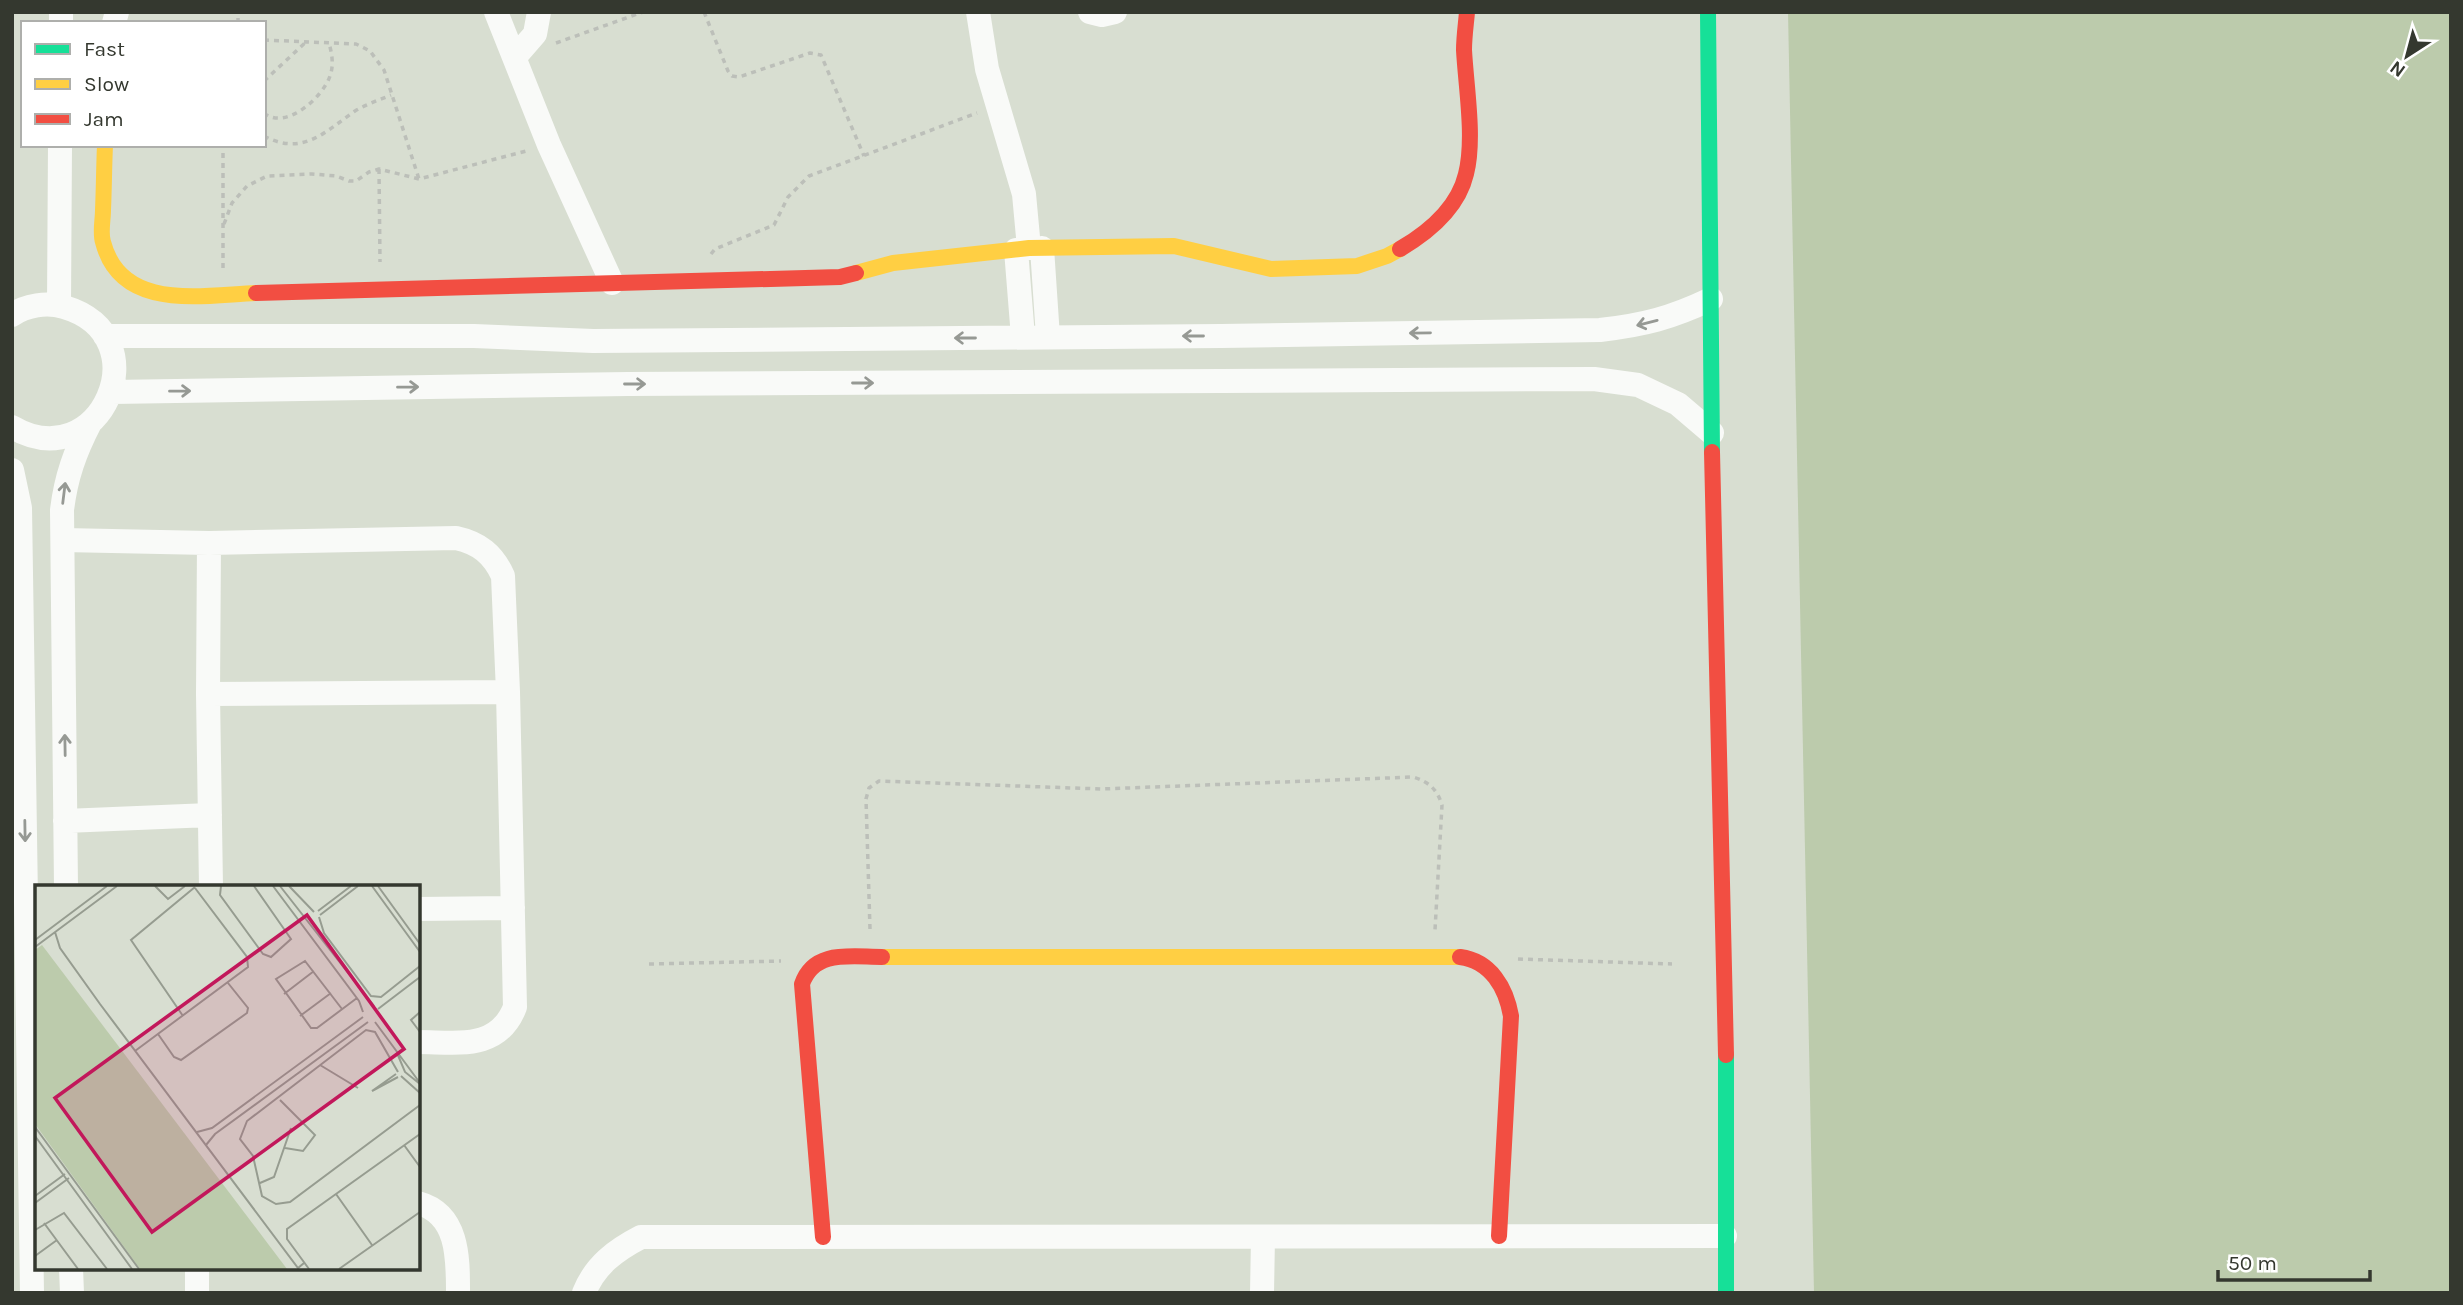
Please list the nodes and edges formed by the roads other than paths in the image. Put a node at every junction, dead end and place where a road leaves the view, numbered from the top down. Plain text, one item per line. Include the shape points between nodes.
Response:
1 (496, 12) edge
2 (538, 12) edge
3 (978, 12) edge
4 (1090, 12) edge
5 (1115, 12) edge
6 (1467, 12) edge
7 (1708, 12) edge
8 (515, 57) junction
9 (60, 147) edge
10 (105, 147) edge
11 (1029, 249) junction
12 (612, 283) junction
13 (1711, 299) junction
14 (59, 305) junction
15 (12, 315) edge
16 (105, 336) junction
17 (1023, 337) junction
18 (1048, 337) junction
19 (112, 392) junction
20 (90, 423) junction
21 (12, 427) edge
22 (1712, 433) junction
23 (12, 470) edge
24 (63, 540) junction
25 (209, 543) junction
26 (508, 692) junction
27 (208, 694) junction
28 (210, 816) junction
29 (65, 821) junction
30 (66, 885) edge
31 (211, 885) edge
32 (513, 908) junction
33 (420, 909) edge
34 (420, 1042) edge
35 (29, 1116) junction
36 (12, 1142) edge
37 (420, 1204) edge
38 (1499, 1236) junction
39 (1725, 1236) junction
40 (823, 1237) junction
41 (1263, 1237) junction
42 (71, 1270) edge
43 (197, 1270) edge
44 (32, 1293) edge
45 (72, 1293) edge
46 (197, 1293) edge
47 (458, 1293) edge
48 (584, 1293) edge
49 (1262, 1293) edge
50 (1726, 1293) edge

1 - 8 street
2 - 8 street via 535,34
3 - 11 street via 997,106 1024,194
4 - 5 street
6 - 11 street via 1467,172 1441,218 1401,249 1357,266 1271,269 1174,246
7 - 13 street
8 - 12 street
9 - 14 street
10 - 12 street via 102,240 119,274 150,294
11 - 12 street via 894,263 840,277
11 - 17 street
11 - 18 street
13 -> 18 street via 1639,326 1600,330
13 - 22 street
14 - 15 street via 31,306
14 - 16 street via 93,321
17 -> 16 street via 593,341
16 - 19 street via 114,363
17 - 18 street
19 - 20 street
19 -> 22 street via 1594,379 1638,385 1678,404
20 - 21 street via 75,432 40,438
24 -> 20 street via 66,479
22 - 39 street via 1726,988
23 -> 35 street via 19,508
24 - 25 street
29 -> 24 street
25 - 26 street via 471,541 496,562 503,576
25 - 27 street
26 - 27 street
26 - 32 street
27 - 28 street
28 - 29 street
28 - 31 street
29 - 30 street
32 - 33 street
32 - 34 street via 515,1007 510,1019 491,1038
35 - 36 street
35 - 44 street
37 - 47 street via 444,1219 455,1239
38 - 39 street
38 - 40 street via 1511,1016 1501,984 1477,962 1433,957 827,957 810,967 802,984
38 - 41 street
39 - 50 street
40 - 41 street
40 - 48 street via 641,1237 618,1249 599,1267
41 - 49 street
42 - 45 street
43 - 46 street

